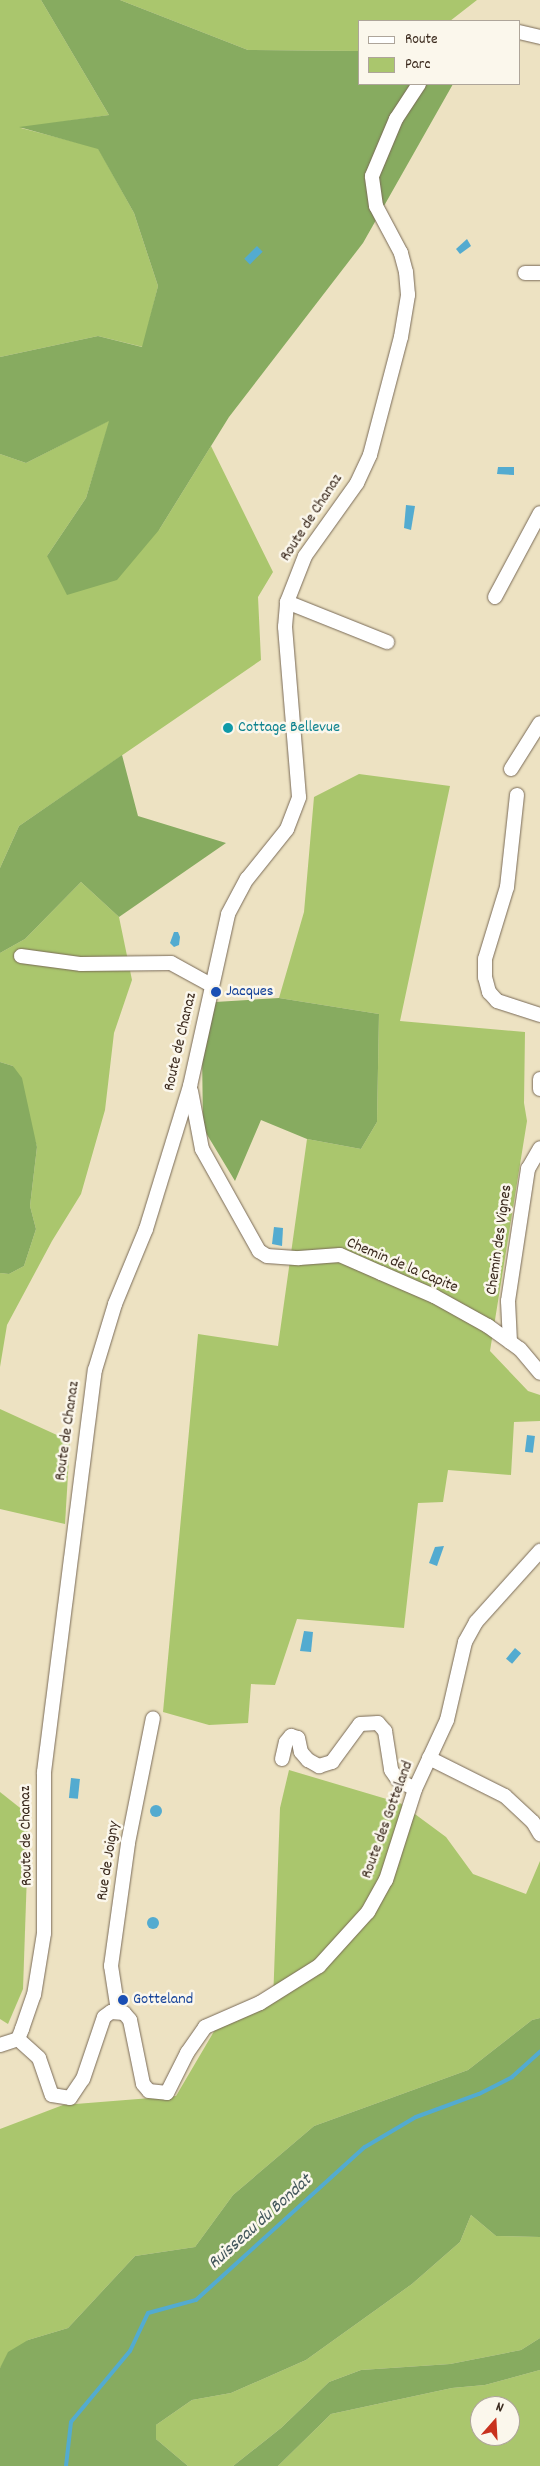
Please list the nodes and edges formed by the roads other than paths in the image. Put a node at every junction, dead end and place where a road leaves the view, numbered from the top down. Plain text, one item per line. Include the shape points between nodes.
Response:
1 (520, 32) edge
2 (540, 37) edge
3 (418, 85) edge
4 (525, 273) dead end
5 (540, 273) edge
6 (540, 513) edge
7 (495, 597) dead end
8 (287, 602) junction
9 (387, 642) dead end
10 (540, 723) edge
11 (511, 769) dead end
12 (517, 795) dead end
13 (21, 956) dead end
14 (211, 986) junction
15 (540, 1015) edge
16 (540, 1079) edge
17 (190, 1086) junction
18 (540, 1089) edge
19 (540, 1148) edge
20 (510, 1342) junction
21 (540, 1373) edge
22 (540, 1551) edge
23 (153, 1718) dead end
24 (429, 1758) junction
25 (282, 1759) dead end
26 (415, 1789) junction
27 (540, 1834) edge
28 (118, 2011) junction
29 (18, 2039) junction
30 (0, 2045) edge

1 - 2 street
3 - 8 street, Route de Chanaz via 396,119 372,176 376,206 401,253 406,272 408,295 401,337 370,455 357,482 305,556
4 - 5 street
6 - 7 street
8 - 9 street
8 - 14 street, Route de Chanaz via 284,627 299,797 287,829 235,898 221,938
10 - 11 street
12 - 15 street via 507,887 485,959 485,977 489,992 497,1001
13 - 14 street via 81,964 171,963
14 - 17 street, Route de Chanaz
16 - 18 street
17 - 20 street, Chemin de la Capite via 202,1150 259,1251 267,1256 285,1258 340,1255 434,1296
17 - 29 street, Route de Chanaz via 146,1229 115,1304 95,1370 44,1772 44,1933 34,1995
19 - 20 street, Chemin des Vignes via 528,1169 508,1301
20 - 21 street, Chemin de la Capite
22 - 24 street, Route des Gotteland via 481,1616 464,1642 447,1720
23 - 28 street, Rue de Joigny via 128,1843 111,1966
24 - 26 street, Route des Gotteland
24 - 27 street via 504,1796 533,1822
25 - 26 street via 291,1736 298,1738 301,1752 308,1760 319,1766 332,1762 360,1724 378,1722 385,1731 391,1770 398,1780
26 - 28 street, Route des Gotteland via 386,1880 368,1912 345,1940 305,1977 260,2003 205,2027 166,2092 149,2091 143,2084 130,2020
28 - 29 street via 104,2017 83,2079 70,2098 52,2095 39,2058
29 - 30 street

